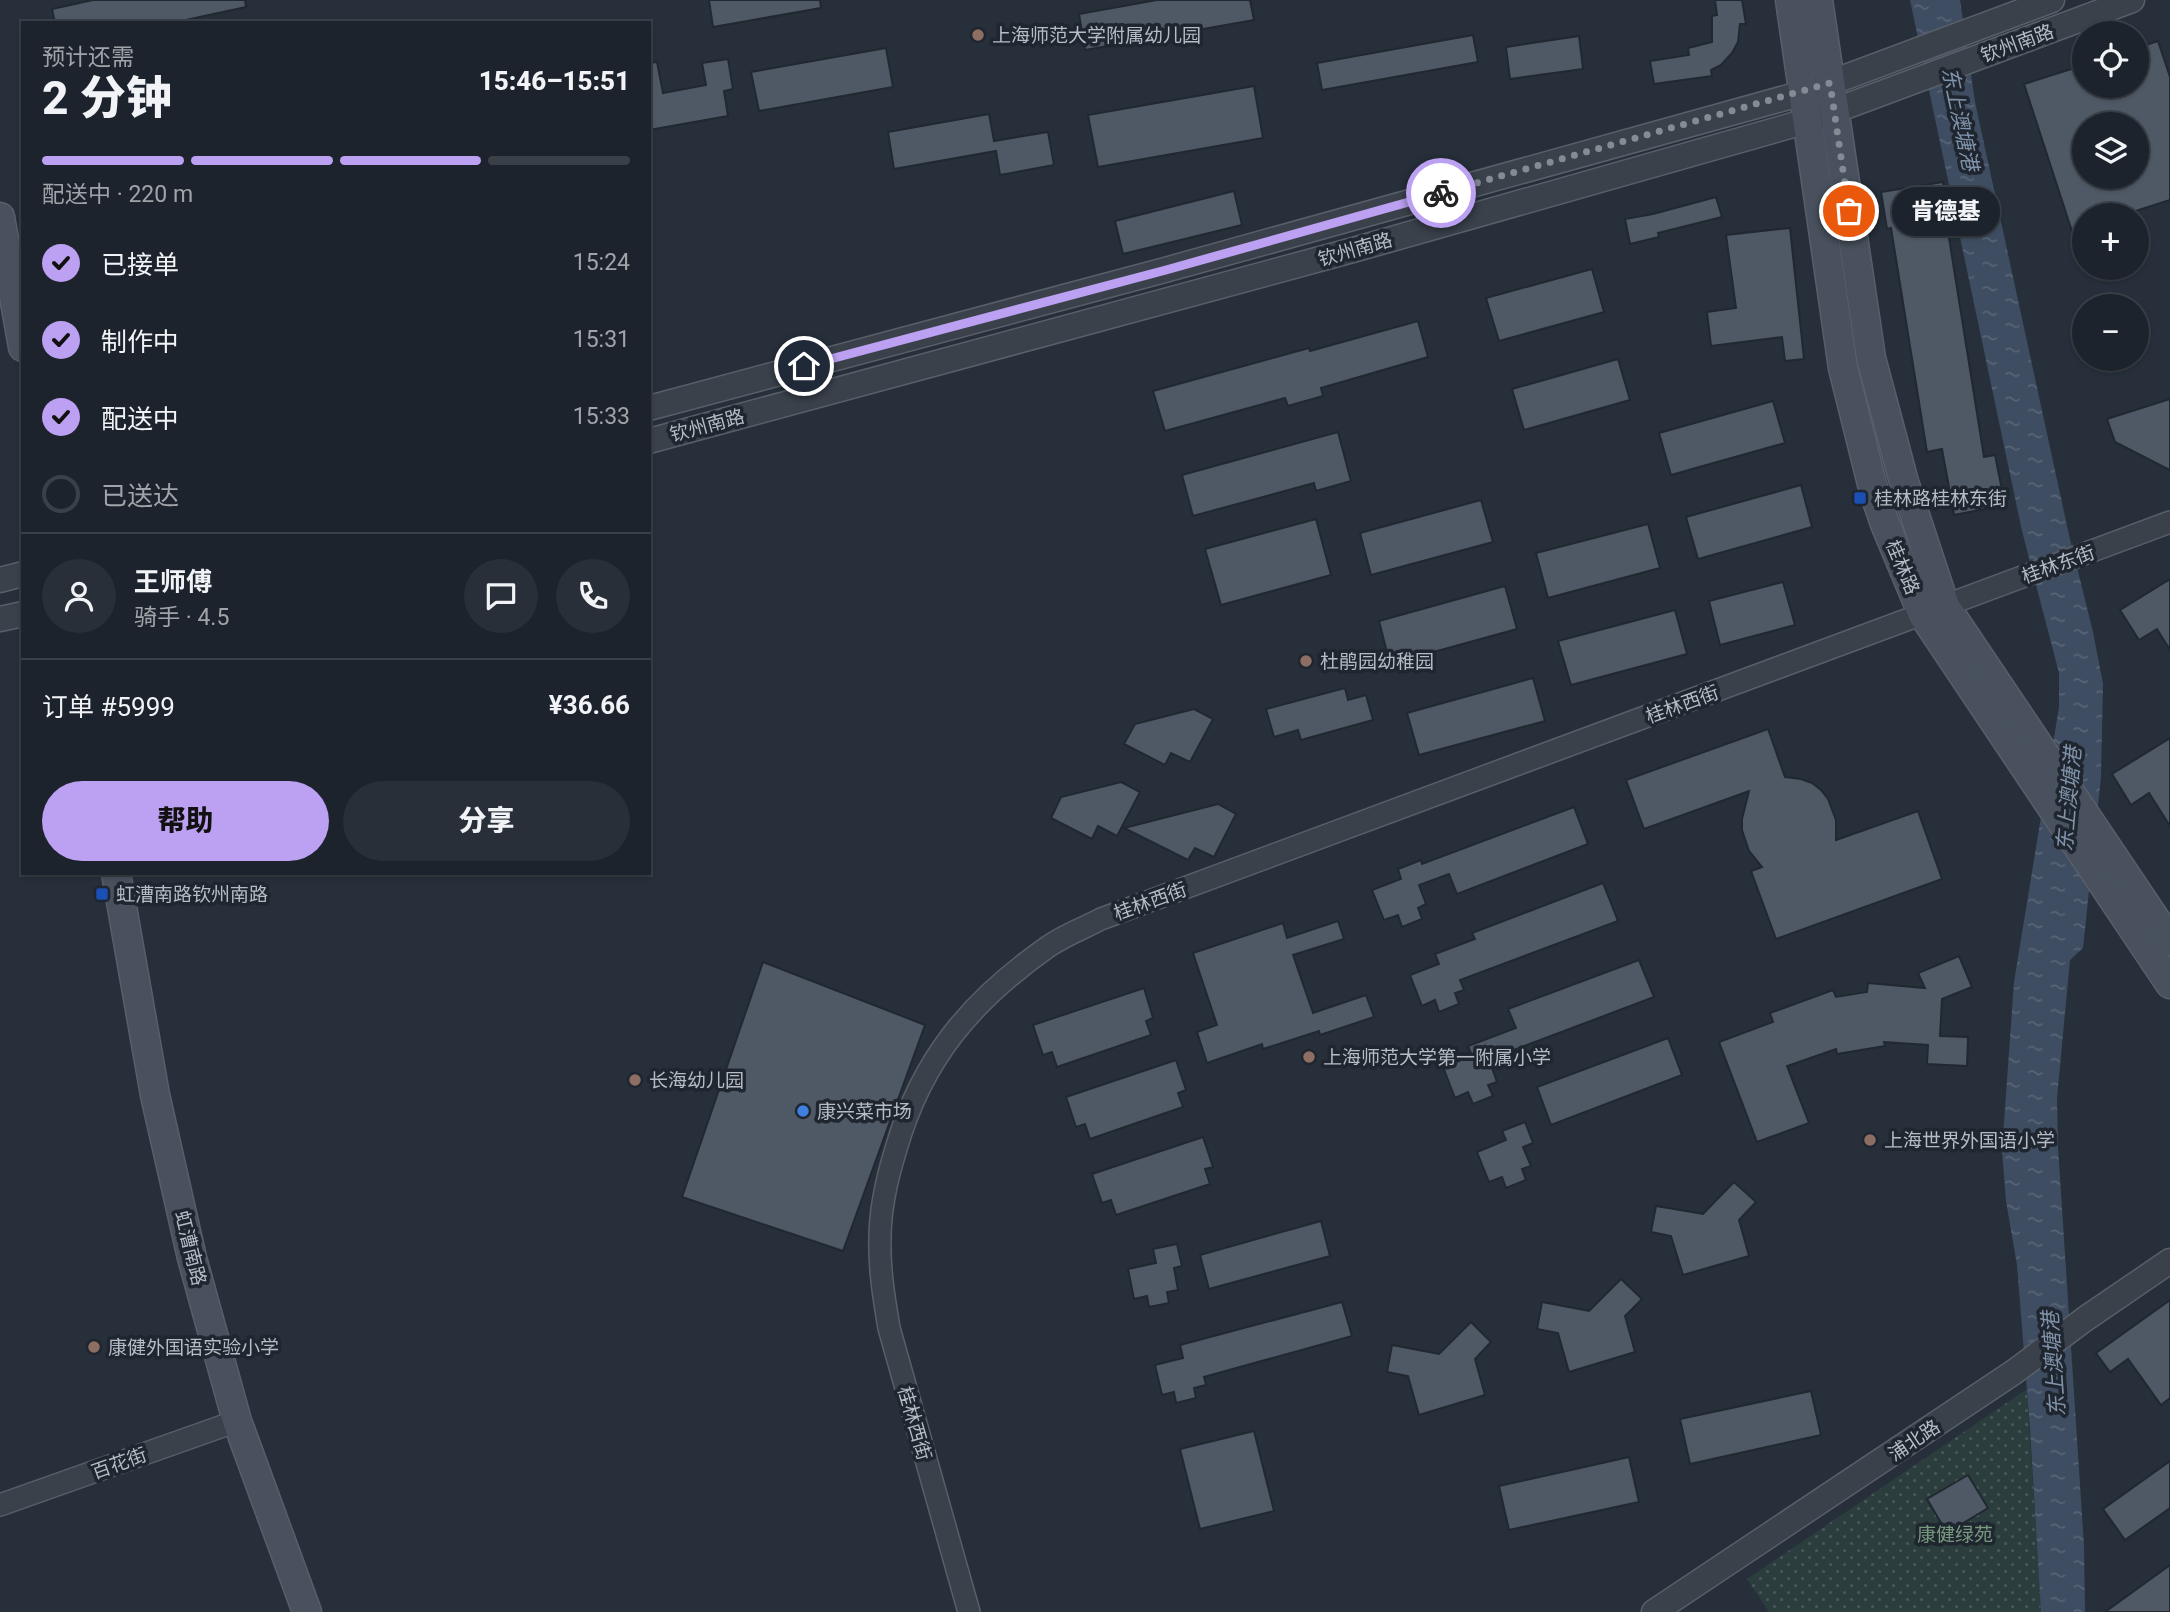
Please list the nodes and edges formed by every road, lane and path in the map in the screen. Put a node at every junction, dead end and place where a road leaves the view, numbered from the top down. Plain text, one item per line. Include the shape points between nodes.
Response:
1 (1790, 0) edge
2 (1818, 0) edge
3 (2052, 0) edge
4 (2132, 0) edge
5 (1803, 93) junction
6 (1832, 97) junction
7 (1807, 121) junction
8 (0, 217) edge
9 (21, 336) edge
10 (651, 407) edge
11 (651, 440) edge
12 (2170, 522) edge
13 (21, 575) edge
14 (0, 580) edge
15 (1934, 610) junction
16 (21, 615) edge
17 (0, 620) edge
18 (116, 875) edge
19 (2170, 942) edge
20 (2170, 984) edge
21 (2170, 1261) edge
22 (237, 1421) junction
23 (0, 1505) edge
24 (307, 1612) edge
25 (969, 1612) edge
26 (1654, 1612) edge

1 - 5 main road, 桂林路
2 - 6 main road, 桂林路
3 - 6 street, 钦州南路 via 1907,54
4 - 6 street, 钦州南路 via 1920,79
5 - 6 street, 钦州南路
5 - 7 main road, 桂林路
5 - 10 street, 钦州南路
6 - 7 street, 钦州南路
6 - 15 main road, 桂林路 via 1871,358
7 - 11 street, 钦州南路
7 - 15 main road, 桂林路 via 1843,368 1874,492 1885,524
8 - 9 main road
12 - 15 street, 桂林东街
13 - 14 street
15 - 19 main road, 桂林路 via 2038,744
15 - 20 main road, 桂林路 via 2032,777
15 - 25 street, 桂林西街 via 1101,919 1052,945 976,1007 920,1083 885,1184 880,1236 881,1284 889,1328
16 - 17 street
18 - 22 main road, 虹漕南路 via 173,1177
21 - 26 street, 浦北路 via 2014,1372
22 - 23 street, 百花街
22 - 24 main road, 虹漕南路

